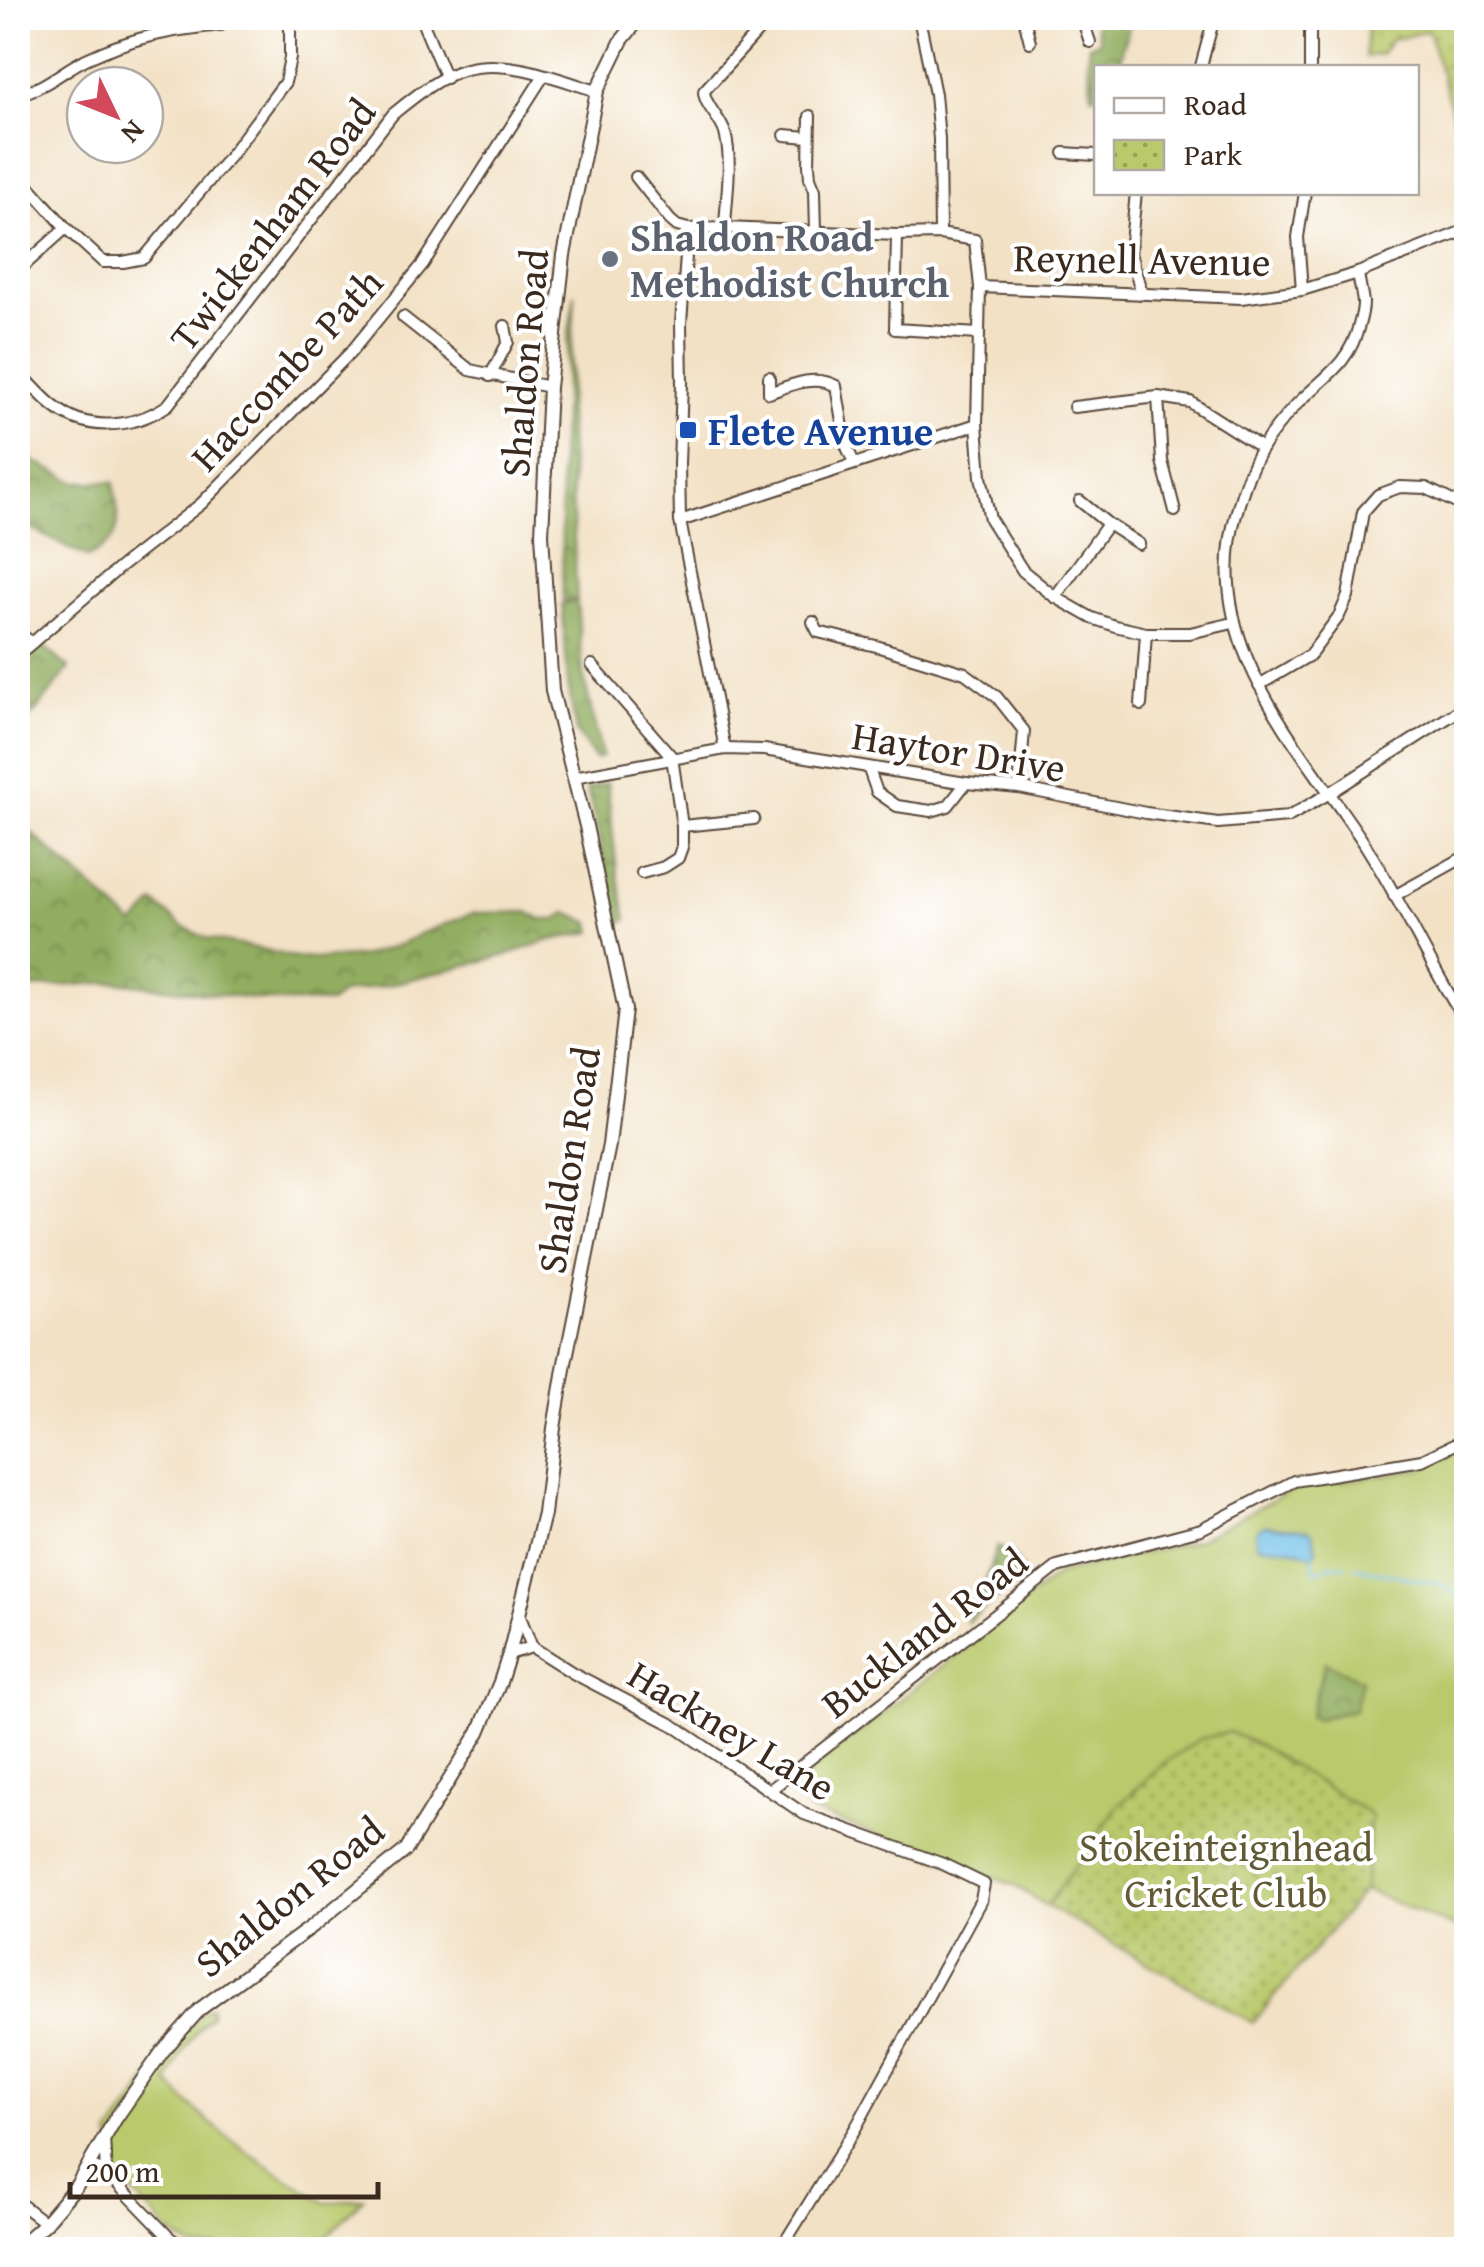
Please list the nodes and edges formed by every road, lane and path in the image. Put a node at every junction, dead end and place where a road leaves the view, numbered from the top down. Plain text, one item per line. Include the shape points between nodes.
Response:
1 (290, 18) edge
2 (425, 18) edge
3 (640, 18) edge
4 (770, 18) edge
5 (919, 18) edge
6 (1024, 18) edge
7 (1082, 18) edge
8 (1214, 18) edge
9 (1310, 18) edge
10 (221, 25) dead end
11 (1030, 42) dead end
12 (1090, 42) dead end
13 (1201, 65) edge
14 (1310, 65) edge
15 (544, 75) junction
16 (446, 78) junction
17 (597, 91) junction
18 (18, 94) edge
19 (810, 116) dead end
20 (784, 136) dead end
21 (808, 137) junction
22 (1064, 153) dead end
23 (1094, 155) edge
24 (18, 174) edge
25 (636, 177) dead end
26 (1136, 195) edge
27 (1305, 195) edge
28 (66, 228) junction
29 (725, 228) junction
30 (688, 229) junction
31 (1466, 230) edge
32 (816, 232) junction
33 (940, 234) junction
34 (897, 235) junction
35 (18, 271) edge
36 (1358, 273) junction
37 (980, 287) junction
38 (1302, 290) junction
39 (1142, 294) junction
40 (403, 317) dead end
41 (506, 326) dead end
42 (979, 334) junction
43 (18, 370) edge
44 (490, 376) junction
45 (769, 377) dead end
46 (549, 387) junction
47 (1158, 397) junction
48 (1074, 408) dead end
49 (977, 424) junction
50 (1262, 448) junction
51 (854, 464) junction
52 (1080, 501) dead end
53 (1466, 508) edge
54 (1175, 512) dead end
55 (680, 521) junction
56 (1108, 524) junction
57 (1139, 544) dead end
58 (1055, 597) junction
59 (814, 622) dead end
60 (1234, 623) junction
61 (18, 632) edge
62 (1146, 632) junction
63 (32, 644) junction
64 (18, 655) edge
65 (592, 665) dead end
66 (1259, 685) junction
67 (1140, 705) dead end
68 (1466, 706) edge
69 (725, 749) junction
70 (672, 757) junction
71 (868, 767) junction
72 (574, 777) junction
73 (966, 782) junction
74 (1019, 788) junction
75 (1330, 794) junction
76 (754, 819) dead end
77 (682, 826) junction
78 (1466, 856) edge
79 (642, 873) dead end
80 (1394, 896) junction
81 (1466, 1017) edge
82 (1466, 1438) edge
83 (520, 1614) junction
84 (532, 1647) junction
85 (509, 1654) junction
86 (770, 1790) junction
87 (104, 2137) junction
88 (88, 2166) junction
89 (106, 2172) junction
90 (18, 2202) edge
91 (45, 2223) junction
92 (18, 2248) edge
93 (186, 2250) edge
94 (780, 2250) edge

1 - 28 street via 285,82 144,258 104,262
2 - 16 street
3 - 17 street, Shaldon Road
4 - 29 street via 704,91 728,150
5 - 33 street via 936,94
6 - 11 street
7 - 12 street
8 - 13 street
9 - 14 street
10 - 18 street via 167,30 112,47
15 - 16 street, Twickenham Road via 498,66
15 - 17 street, Twickenham Road
15 - 63 street, Haccombe Path via 423,264 351,352 201,504
16 - 43 street, Twickenham Road via 393,114 168,405 127,423 91,424 51,404
17 - 46 street, Shaldon Road via 564,255
19 - 21 street
20 - 21 street
21 - 32 street
22 - 23 street
24 - 28 street
25 - 30 street via 670,220
26 - 39 street via 1130,253
27 - 38 street via 1298,238
28 - 35 street
29 - 30 street
29 - 32 street
30 - 55 street
31 - 36 street, Reynell Avenue
32 - 34 street
33 - 34 street
33 - 37 street via 976,240
34 - 42 street via 895,329
36 - 38 street, Reynell Avenue
36 - 50 street via 1363,305 1354,343
37 - 39 street, Reynell Avenue
37 - 42 street
38 - 39 street, Reynell Avenue via 1242,298
40 - 44 street via 470,370
41 - 44 street via 508,342
42 - 49 street
44 - 46 street
45 - 51 street via 769,393 801,381 836,386
46 - 72 street, Shaldon Road via 544,567 552,690
47 - 48 street
47 - 50 street via 1190,402
47 - 54 street via 1162,461
49 - 51 street
49 - 58 street via 990,519 1023,571
50 - 60 street via 1232,527 1226,568
51 - 55 street
52 - 56 street
53 - 66 street via 1426,488 1400,486 1378,495 1363,512 1340,616 1310,655
55 - 69 street
56 - 57 street
56 - 58 street
58 - 62 street via 1092,618
59 - 74 street via 818,632 965,672 997,697 1024,730
60 - 62 street via 1190,633
60 - 66 street
61 - 63 street
62 - 67 street
63 - 64 street, Haccombe Path
65 - 70 street
66 - 75 street
68 - 75 street, Haytor Drive
69 - 70 street, Haytor Drive
69 - 71 street, Haytor Drive
70 - 72 street, Haytor Drive
70 - 77 street
71 - 73 street, Haytor Drive
71 - 73 street via 878,792 897,806 948,806
72 - 83 street, Shaldon Road via 624,1010 609,1145
73 - 74 street, Haytor Drive
74 - 75 street, Haytor Drive via 1218,823 1288,817
75 - 80 street
76 - 77 street
77 - 79 street via 678,858
78 - 80 street
80 - 81 street
82 - 86 street, Buckland Road via 1422,1460 1294,1481 1201,1529 1057,1567
83 - 84 street
83 - 85 street, Shaldon Road
84 - 85 street
84 - 86 street, Hackney Lane via 673,1725
85 - 87 street, Shaldon Road via 479,1732 406,1850 200,2009
86 - 94 street, Hackney Lane via 804,1814 984,1884 855,2129
87 - 88 street, Shaldon Road
87 - 89 street
88 - 89 street
88 - 91 street, Shaldon Road
89 - 93 street
90 - 91 street
91 - 92 street, Shaldon Road

